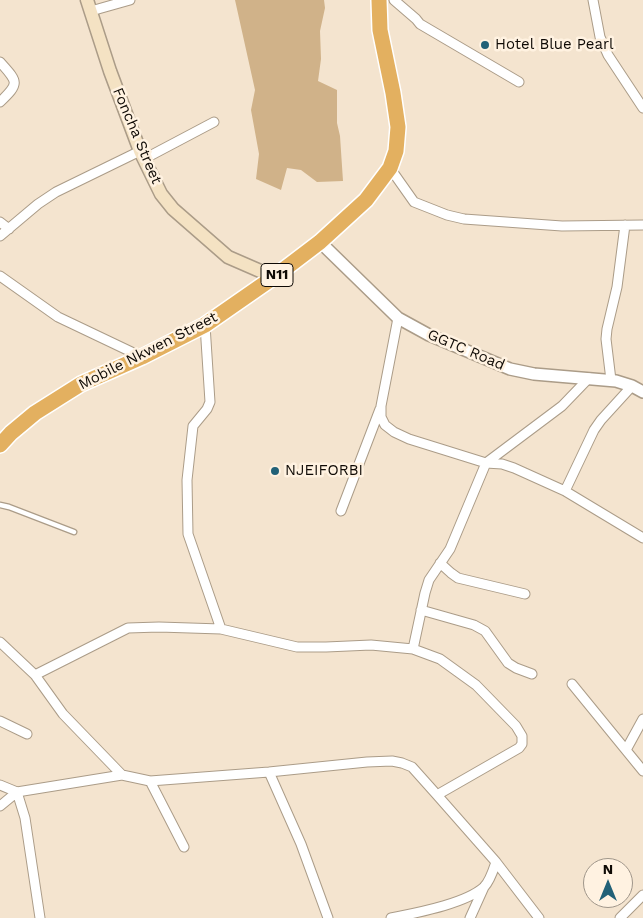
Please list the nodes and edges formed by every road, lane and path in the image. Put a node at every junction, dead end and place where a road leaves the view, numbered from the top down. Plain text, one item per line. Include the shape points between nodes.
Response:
1 (130, 0) edge
2 (379, 0) edge
3 (394, 0) edge
4 (593, 0) edge
5 (89, 6) edge
6 (0, 62) edge
7 (519, 82) dead end
8 (0, 102) edge
9 (643, 108) edge
10 (214, 122) dead end
11 (142, 155) junction
12 (390, 168) junction
13 (0, 222) edge
14 (643, 225) edge
15 (625, 226) junction
16 (9, 229) junction
17 (0, 236) edge
18 (320, 242) junction
19 (0, 276) edge
20 (274, 277) junction
21 (398, 318) junction
22 (205, 325) junction
23 (142, 357) junction
24 (589, 378) junction
25 (611, 380) junction
26 (632, 386) junction
27 (643, 392) edge
28 (381, 406) junction
29 (0, 444) edge
30 (486, 463) junction
31 (565, 491) junction
32 (0, 505) edge
33 (341, 511) dead end
34 (74, 532) dead end
35 (643, 538) edge
36 (440, 563) junction
37 (525, 594) dead end
38 (421, 610) junction
39 (222, 629) junction
40 (0, 642) edge
41 (413, 649) junction
42 (532, 674) dead end
43 (35, 675) junction
44 (572, 684) dead end
45 (643, 719) edge
46 (0, 721) edge
47 (27, 734) dead end
48 (626, 750) junction
49 (643, 770) edge
50 (269, 772) junction
51 (122, 775) junction
52 (150, 781) junction
53 (0, 785) edge
54 (17, 792) junction
55 (437, 795) junction
56 (0, 806) edge
57 (184, 848) dead end
58 (496, 862) junction
59 (484, 887) junction
60 (643, 895) edge
61 (40, 918) edge
62 (328, 918) edge
63 (391, 918) edge
64 (470, 918) edge
65 (539, 918) edge
66 (620, 918) edge

1 - 5 street
2 - 12 highway, Mobile Nkwen Street / N11 via 380,30 398,127 396,151
3 - 7 street via 420,24
4 - 9 street via 600,37 608,55
5 - 11 main road, Foncha Street
6 - 8 street via 15,84
10 - 11 street
11 - 16 street via 56,192
11 - 20 main road, Foncha Street via 161,194 194,228 228,257
12 - 15 street via 414,202 447,216 562,226
12 - 18 highway, Mobile Nkwen Street / N11 via 366,200
13 - 16 street
14 - 15 street
15 - 25 street via 617,287 606,328
16 - 17 street
18 - 20 highway, Mobile Nkwen Street / N11
18 - 21 street, GGTC Road
19 - 23 street via 58,317
20 - 22 highway, Mobile Nkwen Street / N11
21 - 24 street, GGTC Road via 429,335 510,369
21 - 28 street
22 - 23 highway, Mobile Nkwen Street / N11
22 - 39 street via 210,402 193,426 187,480 188,534
23 - 29 highway, Mobile Nkwen Street / N11 via 81,384 35,413
24 - 25 street, GGTC Road
24 - 30 street via 562,406
25 - 26 street, GGTC Road
26 - 27 street, GGTC Road
26 - 31 street via 594,430
28 - 30 street via 381,417 394,432
28 - 33 street
30 - 31 street via 502,464
30 - 36 street via 450,549
31 - 35 street
32 - 34 lane
36 - 37 street via 458,578
36 - 38 street via 429,580
38 - 41 street
38 - 42 street via 474,625 495,643 508,663
39 - 41 street via 297,647 371,645
39 - 43 street via 128,628
40 - 43 street
41 - 55 street via 440,659 476,685 522,736 519,748
43 - 51 street via 63,714
44 - 48 street
45 - 48 street
46 - 47 street
48 - 49 street
50 - 52 street
50 - 55 street via 392,761 412,767
50 - 62 street via 301,844
51 - 52 street
51 - 54 street
52 - 57 street
53 - 54 street
54 - 56 street
54 - 61 street via 25,818
55 - 58 street
58 - 59 street
58 - 65 street
59 - 63 street via 431,910
59 - 64 street
60 - 66 street

